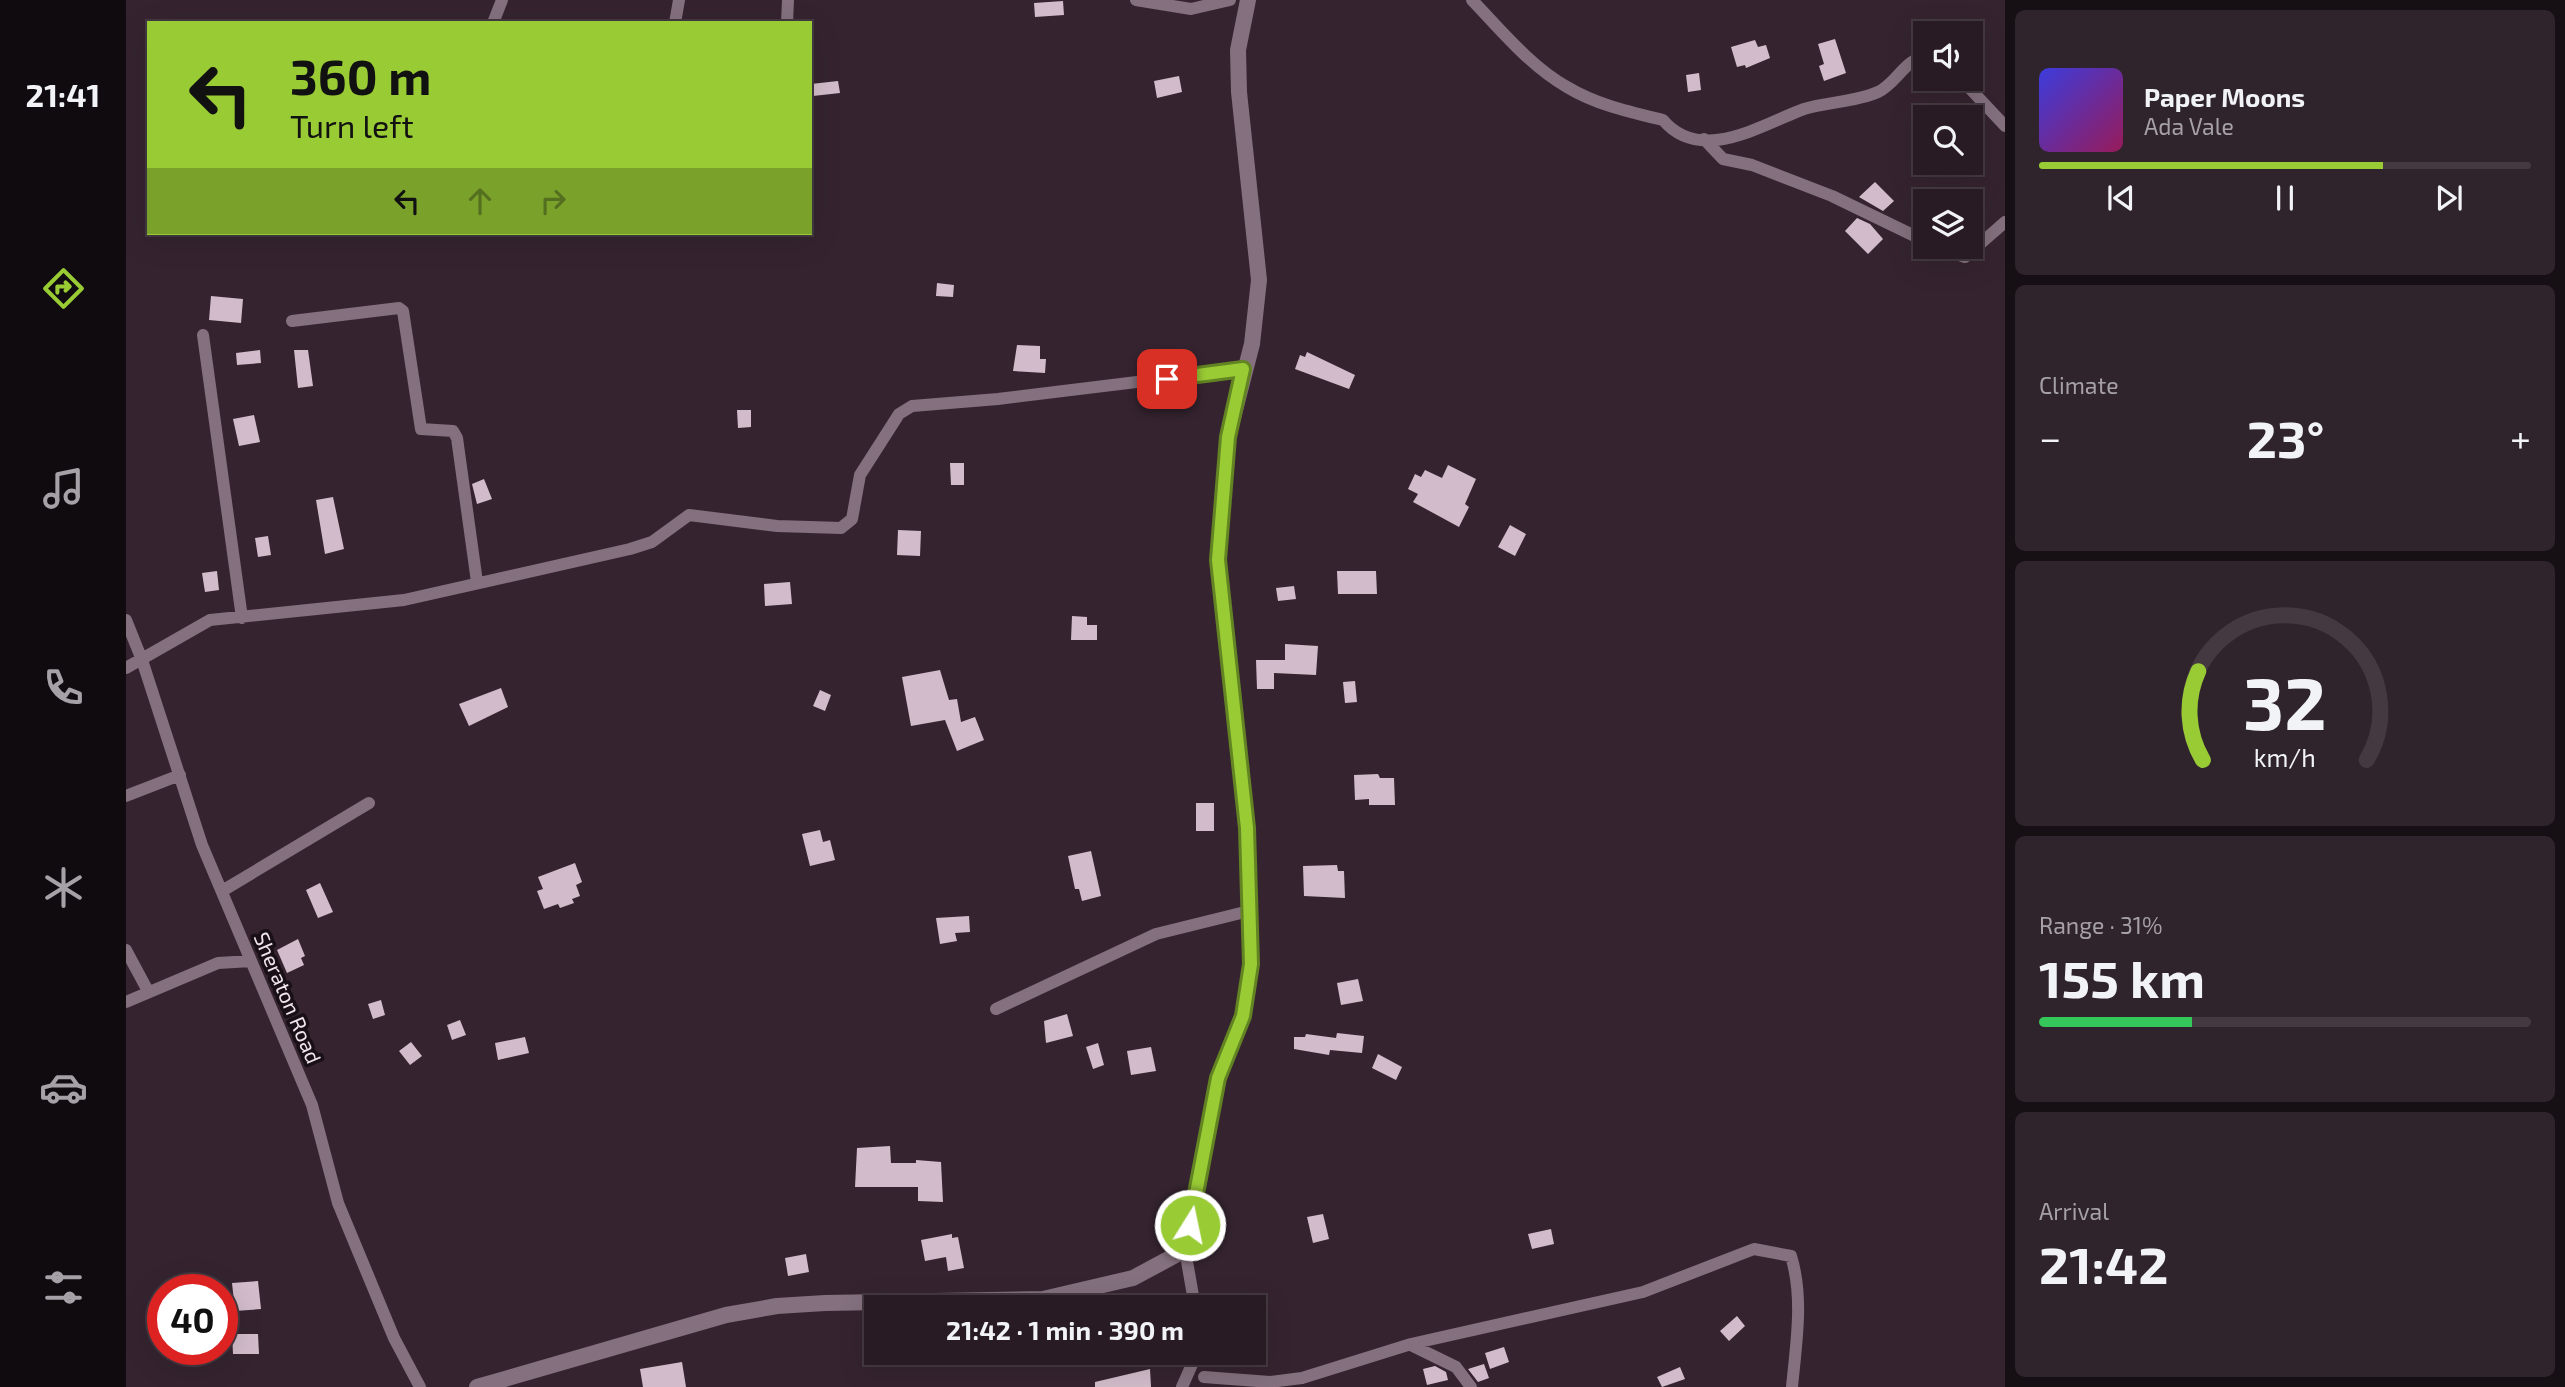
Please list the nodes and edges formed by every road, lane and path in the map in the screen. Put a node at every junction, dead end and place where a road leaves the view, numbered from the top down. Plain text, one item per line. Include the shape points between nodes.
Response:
1 (502, 0) edge
2 (679, 0) edge
3 (788, 0) edge
4 (1136, 0) edge
5 (1230, 0) edge
6 (1248, 0) edge
7 (1472, 0) edge
8 (1189, 5) edge
9 (494, 21) edge
10 (675, 21) edge
11 (787, 21) edge
12 (1913, 62) edge
13 (1972, 91) edge
14 (2005, 126) edge
15 (1704, 139) junction
16 (2005, 222) edge
17 (1913, 235) edge
18 (1983, 241) edge
19 (292, 321) dead end
20 (203, 335) dead end
21 (1243, 369) junction
22 (477, 582) junction
23 (242, 618) junction
24 (126, 620) edge
25 (142, 660) junction
26 (126, 668) edge
27 (180, 775) junction
28 (126, 796) edge
29 (369, 803) dead end
30 (222, 891) junction
31 (1249, 911) junction
32 (126, 950) edge
33 (251, 961) junction
34 (148, 991) junction
35 (126, 1002) edge
36 (996, 1009) dead end
37 (1185, 1250) junction
38 (1193, 1295) edge
39 (1410, 1344) junction
40 (1192, 1365) edge
41 (1205, 1382) edge
42 (420, 1387) edge
43 (477, 1387) edge
44 (1182, 1387) edge
45 (1471, 1387) edge
46 (1792, 1387) edge

1 - 9 street
2 - 10 street
3 - 11 street
4 - 8 street
5 - 8 street
6 - 21 street via 1238,50 1239,92 1259,280 1252,344
7 - 15 street via 1535,64 1566,87
12 - 15 street via 1878,92 1803,110 1749,134
13 - 14 street
15 - 17 street via 1723,159 1752,165 1832,196
16 - 18 street
19 - 22 street via 403,311 421,429 453,431 457,438
20 - 23 street
21 - 22 street via 912,405 899,414 860,475 852,519 841,528 689,515 652,542 631,549
21 - 31 street via 1228,437 1218,560 1247,828
22 - 23 street via 404,600
23 - 25 street via 210,620
24 - 25 street, Sheraton Road
25 - 26 street
25 - 27 street, Sheraton Road
27 - 28 street
27 - 30 street, Sheraton Road
29 - 30 street
30 - 33 street, Sheraton Road
31 - 36 street via 1156,934
31 - 37 street via 1251,964 1243,1016 1218,1078
32 - 34 street
33 - 34 street via 218,963
33 - 42 street, Sheraton Road via 312,1105 338,1203 394,1338
34 - 35 street
37 - 38 street
37 - 43 street via 1133,1278 1043,1298 825,1303 726,1315
39 - 41 street via 1302,1378
39 - 45 street via 1456,1367
39 - 46 street via 1643,1292 1754,1249 1775,1251 1791,1256 1797,1275
40 - 44 street

